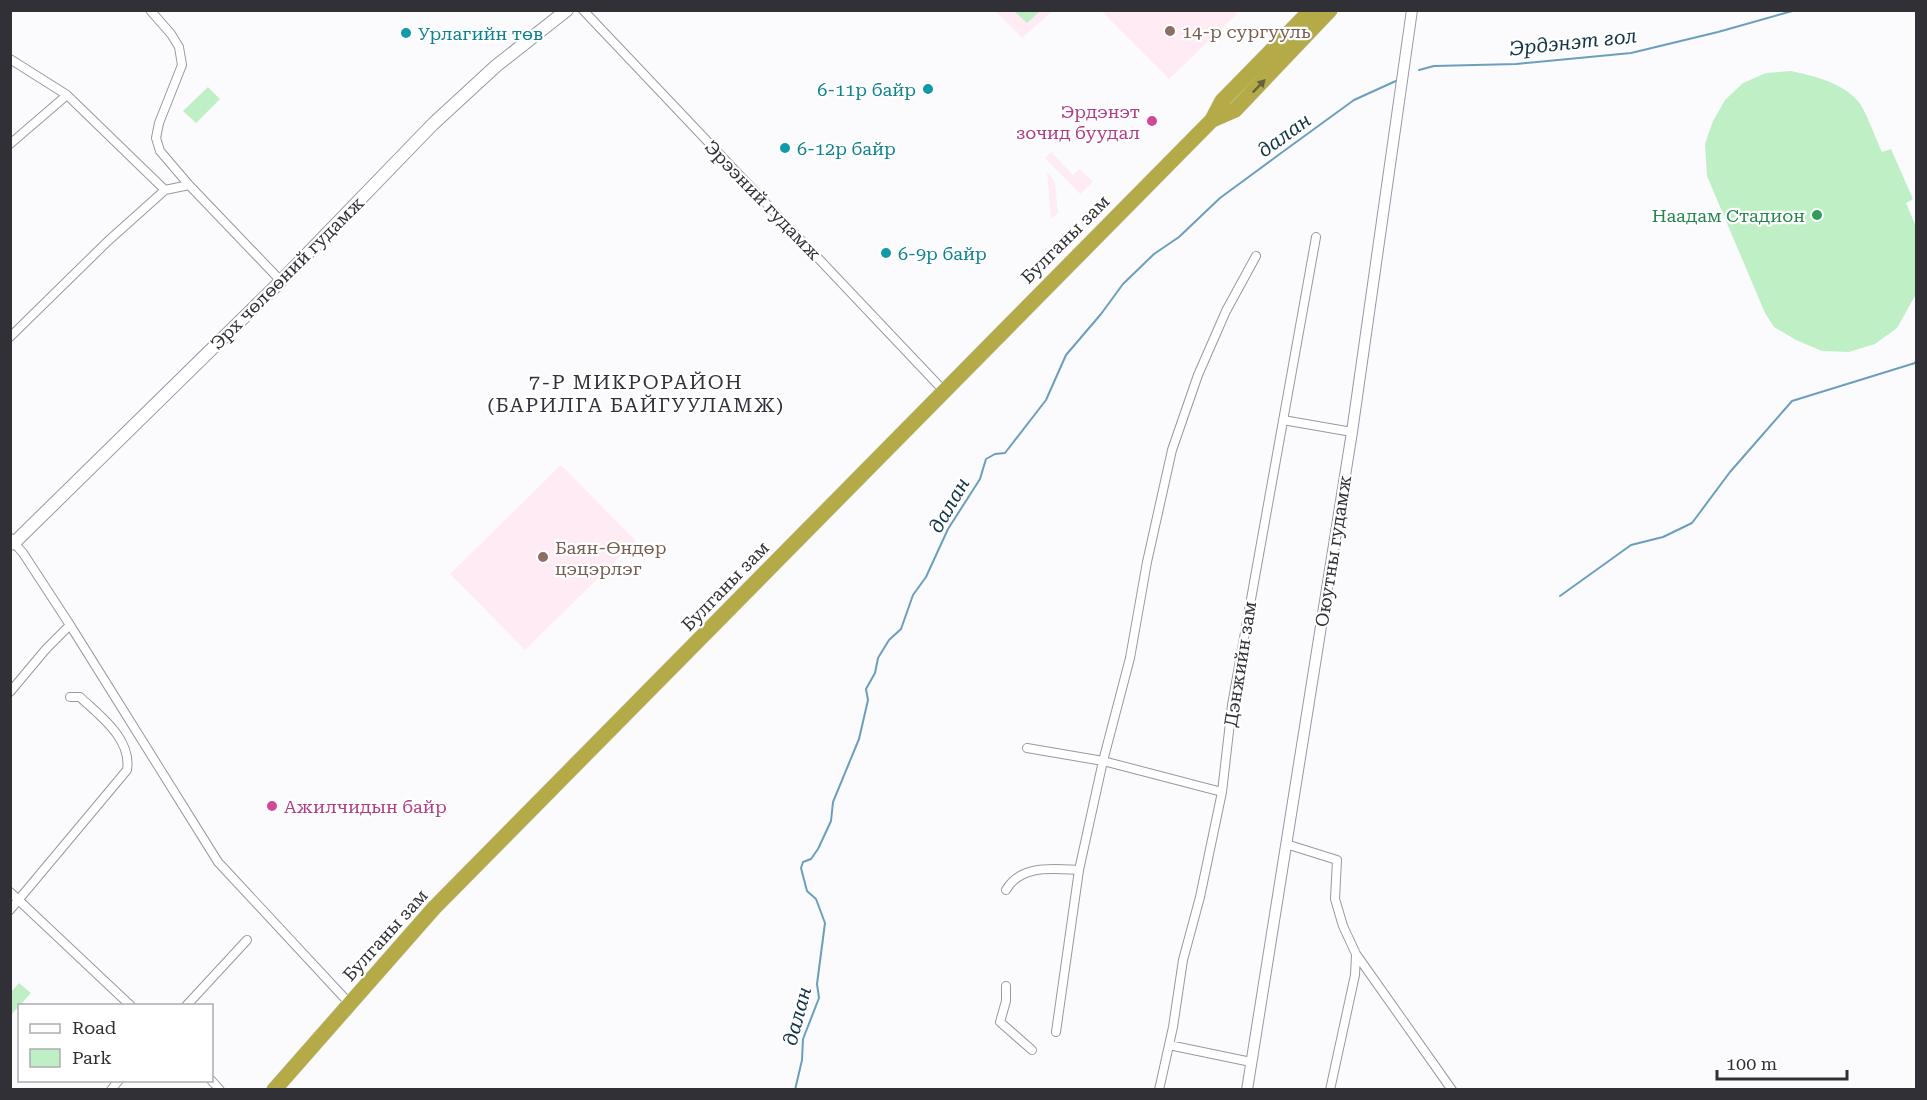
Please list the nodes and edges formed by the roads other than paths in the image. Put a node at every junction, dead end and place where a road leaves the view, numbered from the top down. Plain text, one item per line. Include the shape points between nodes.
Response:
1 (150, 10) edge
2 (567, 10) edge
3 (583, 10) edge
4 (1311, 10) edge
5 (1330, 10) edge
6 (1412, 10) edge
7 (10, 59) edge
8 (67, 94) junction
9 (1212, 120) junction
10 (10, 144) edge
11 (189, 185) junction
12 (165, 190) junction
13 (1316, 237) dead end
14 (1256, 256) dead end
15 (281, 281) junction
16 (10, 337) edge
17 (943, 390) junction
18 (1283, 420) junction
19 (1352, 432) junction
20 (12, 543) edge
21 (70, 625) junction
22 (10, 692) edge
23 (70, 697) dead end
24 (1027, 747) dead end
25 (1103, 761) junction
26 (1222, 792) junction
27 (1286, 844) junction
28 (1079, 870) junction
29 (1006, 890) dead end
30 (10, 892) edge
31 (19, 900) junction
32 (10, 910) edge
33 (247, 940) dead end
34 (1356, 954) junction
35 (1006, 986) dead end
36 (130, 1004) edge
37 (187, 1004) edge
38 (350, 1004) junction
39 (1056, 1032) dead end
40 (1169, 1045) junction
41 (1032, 1050) dead end
42 (1251, 1062) junction
43 (274, 1089) edge
44 (1160, 1089) edge
45 (1246, 1089) edge
46 (1330, 1089) edge
47 (1452, 1089) edge

1 - 11 street via 171,34 182,65 156,138 166,161
2 - 15 main road, Эрх чөлөөний гудамж via 496,66 433,124
3 - 17 street, Эрээний гудамж
4 - 9 highway, Булганы зам via 1222,100
9 -> 5 highway, Булганы зам via 1235,110
6 - 19 street, Оюутны гудамж
7 - 8 street
8 - 10 street
8 - 12 street
9 - 17 highway, Булганы зам
11 - 12 street
11 - 15 street
12 - 16 street
13 - 18 street, Дэнжийн зам
14 - 25 street via 1198,375 1172,450 1130,658
15 - 20 main road, Эрх чөлөөний гудамж
17 - 38 highway, Булганы зам via 434,908
18 - 19 street
18 - 26 street, Дэнжийн зам via 1232,705
19 - 27 street, Оюутны гудамж
20 - 21 street via 23,553
21 - 22 street
21 - 38 street via 218,862
23 - 31 street via 80,697 120,737 129,762 127,771
24 - 25 street
25 - 26 street
25 - 28 street
26 - 40 street, Дэнжийн зам via 1183,960
27 - 34 street via 1337,861 1335,899
27 - 42 street, Оюутны гудамж
28 - 29 street via 1041,868 1026,873
28 - 39 street
30 - 31 street
31 - 32 street
31 - 36 street
33 - 37 street
34 - 46 street
34 - 47 street
35 - 41 street via 1000,1022
38 - 43 highway, Булганы зам
40 - 42 street
40 - 44 street, Дэнжийн зам
42 - 45 street, Оюутны гудамж

